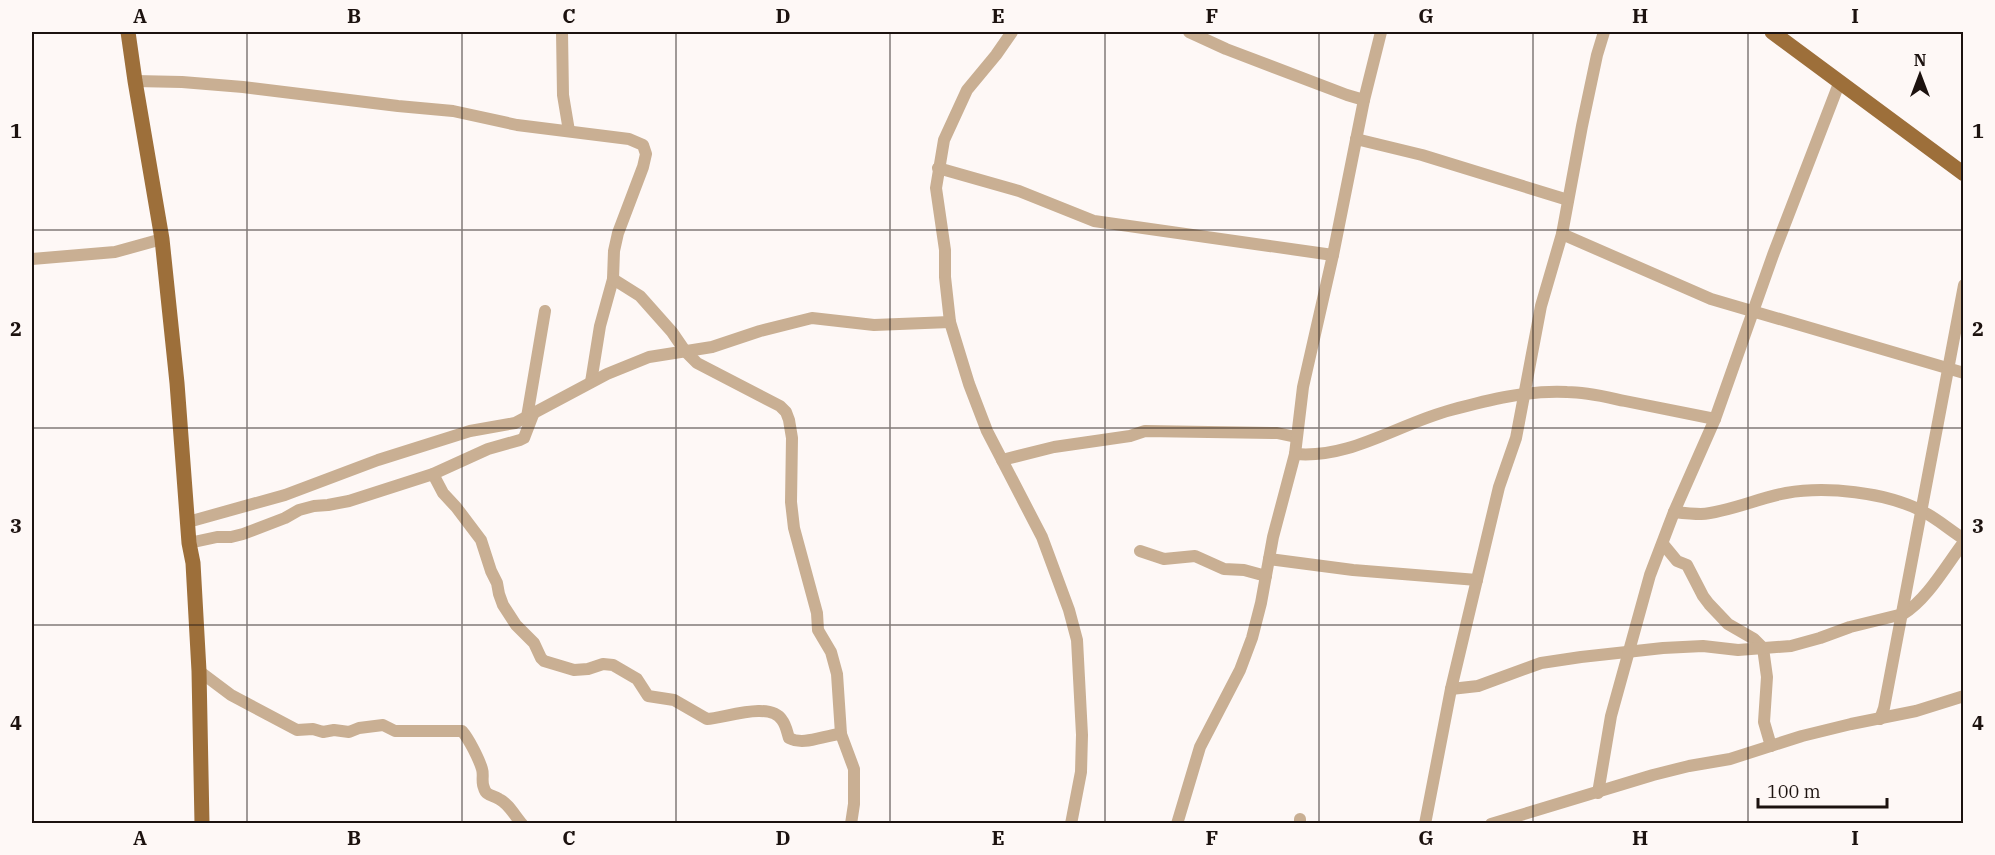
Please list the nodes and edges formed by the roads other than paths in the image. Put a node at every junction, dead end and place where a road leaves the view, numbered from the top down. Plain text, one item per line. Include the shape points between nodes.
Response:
1 (128, 32) edge
2 (562, 32) edge
3 (1012, 32) edge
4 (1189, 32) edge
5 (1382, 32) edge
6 (1604, 32) edge
7 (1772, 32) edge
8 (135, 81) junction
9 (1840, 81) junction
10 (1364, 100) junction
11 (568, 131) junction
12 (1356, 139) junction
13 (938, 168) junction
14 (1964, 174) edge
15 (1568, 200) junction
16 (1562, 234) junction
17 (162, 239) junction
18 (1333, 255) junction
19 (32, 259) edge
20 (613, 279) junction
21 (1964, 285) edge
22 (545, 310) dead end
23 (1754, 311) junction
24 (950, 322) junction
25 (684, 351) junction
26 (1948, 368) junction
27 (1964, 373) edge
28 (591, 382) junction
29 (1525, 393) junction
30 (531, 415) junction
31 (1715, 419) junction
32 (1296, 437) junction
33 (1295, 454) junction
34 (1002, 460) junction
35 (433, 474) junction
36 (1922, 511) junction
37 (1674, 512) junction
38 (188, 522) junction
39 (1964, 540) edge
40 (189, 543) junction
41 (1663, 544) junction
42 (1140, 550) dead end
43 (1269, 558) junction
44 (1266, 576) junction
45 (1477, 580) junction
46 (1903, 614) junction
47 (1763, 648) junction
48 (1628, 652) junction
49 (198, 670) junction
50 (1451, 689) junction
51 (1964, 696) edge
52 (1880, 719) junction
53 (841, 734) junction
54 (1772, 746) junction
55 (1598, 793) junction
56 (202, 824) edge
57 (522, 824) edge
58 (851, 824) edge
59 (1071, 824) edge
60 (1177, 824) edge
61 (1425, 824) edge
62 (1491, 824) edge

1 - 8 main road
2 - 11 street
3 - 13 street via 967,90 945,140
4 - 10 street
5 - 10 street
6 - 15 street via 1596,55
7 - 9 main road
8 - 11 street via 243,87 453,111
8 - 17 main road
9 - 14 main road
9 - 23 street
10 - 12 street
11 - 20 street via 629,139 643,145 646,154 618,233
12 - 15 street
12 - 18 street
13 - 18 street via 1019,191 1094,221
13 - 24 street via 936,188
15 - 16 street
16 - 23 street via 1711,299
16 - 29 street via 1541,306
17 - 19 street via 115,252
17 - 38 main road
18 - 32 street via 1303,387
20 - 25 street via 640,296
20 - 28 street
21 - 26 street
22 - 30 street
23 - 26 street
23 - 31 street
24 - 25 street via 874,325 812,318 712,347
24 - 34 street via 977,408
25 - 28 street via 649,357
25 - 53 street via 710,372 786,412 792,438 794,528 818,630 831,652 837,674
26 - 27 street
26 - 36 street
28 - 30 street
29 - 31 street via 1595,395
29 - 33 street via 1448,411 1342,451
29 - 45 street
30 - 35 street via 524,438 488,449
30 - 38 street via 515,423 470,431 378,460 285,495
31 - 37 street
32 - 33 street
32 - 34 street via 1277,433 1146,431
33 - 43 street
34 - 59 street via 1042,537 1077,640 1081,772
35 - 40 street via 350,501 299,510 243,534
35 - 53 street via 443,493 481,540 503,605 544,661 579,670 613,665 637,679 646,695 674,700 707,719 770,712 782,719 789,738 799,742
36 - 37 street via 1885,498 1824,490 1787,493 1702,514
36 - 39 street
36 - 46 street
37 - 41 street
38 - 40 main road
39 - 46 street via 1922,598
40 - 49 main road
41 - 47 street via 1677,561 1687,565 1703,596 1728,624
41 - 48 street
42 - 44 street via 1164,559 1195,556 1224,569
43 - 44 street
43 - 45 street via 1353,570
44 - 60 street via 1252,638 1200,747
45 - 50 street
46 - 47 street via 1791,646
46 - 52 street
47 - 48 street via 1729,650 1703,646
47 - 54 street via 1767,677 1764,722
48 - 50 street via 1541,663 1478,686
48 - 55 street via 1611,716
49 - 56 main road
49 - 57 street via 231,695 297,730 349,732 383,725 395,731 462,731 472,743 483,771 485,791 501,800
50 - 61 street
51 - 52 street
52 - 54 street
53 - 58 street via 854,769
54 - 55 street via 1653,775
55 - 62 street

